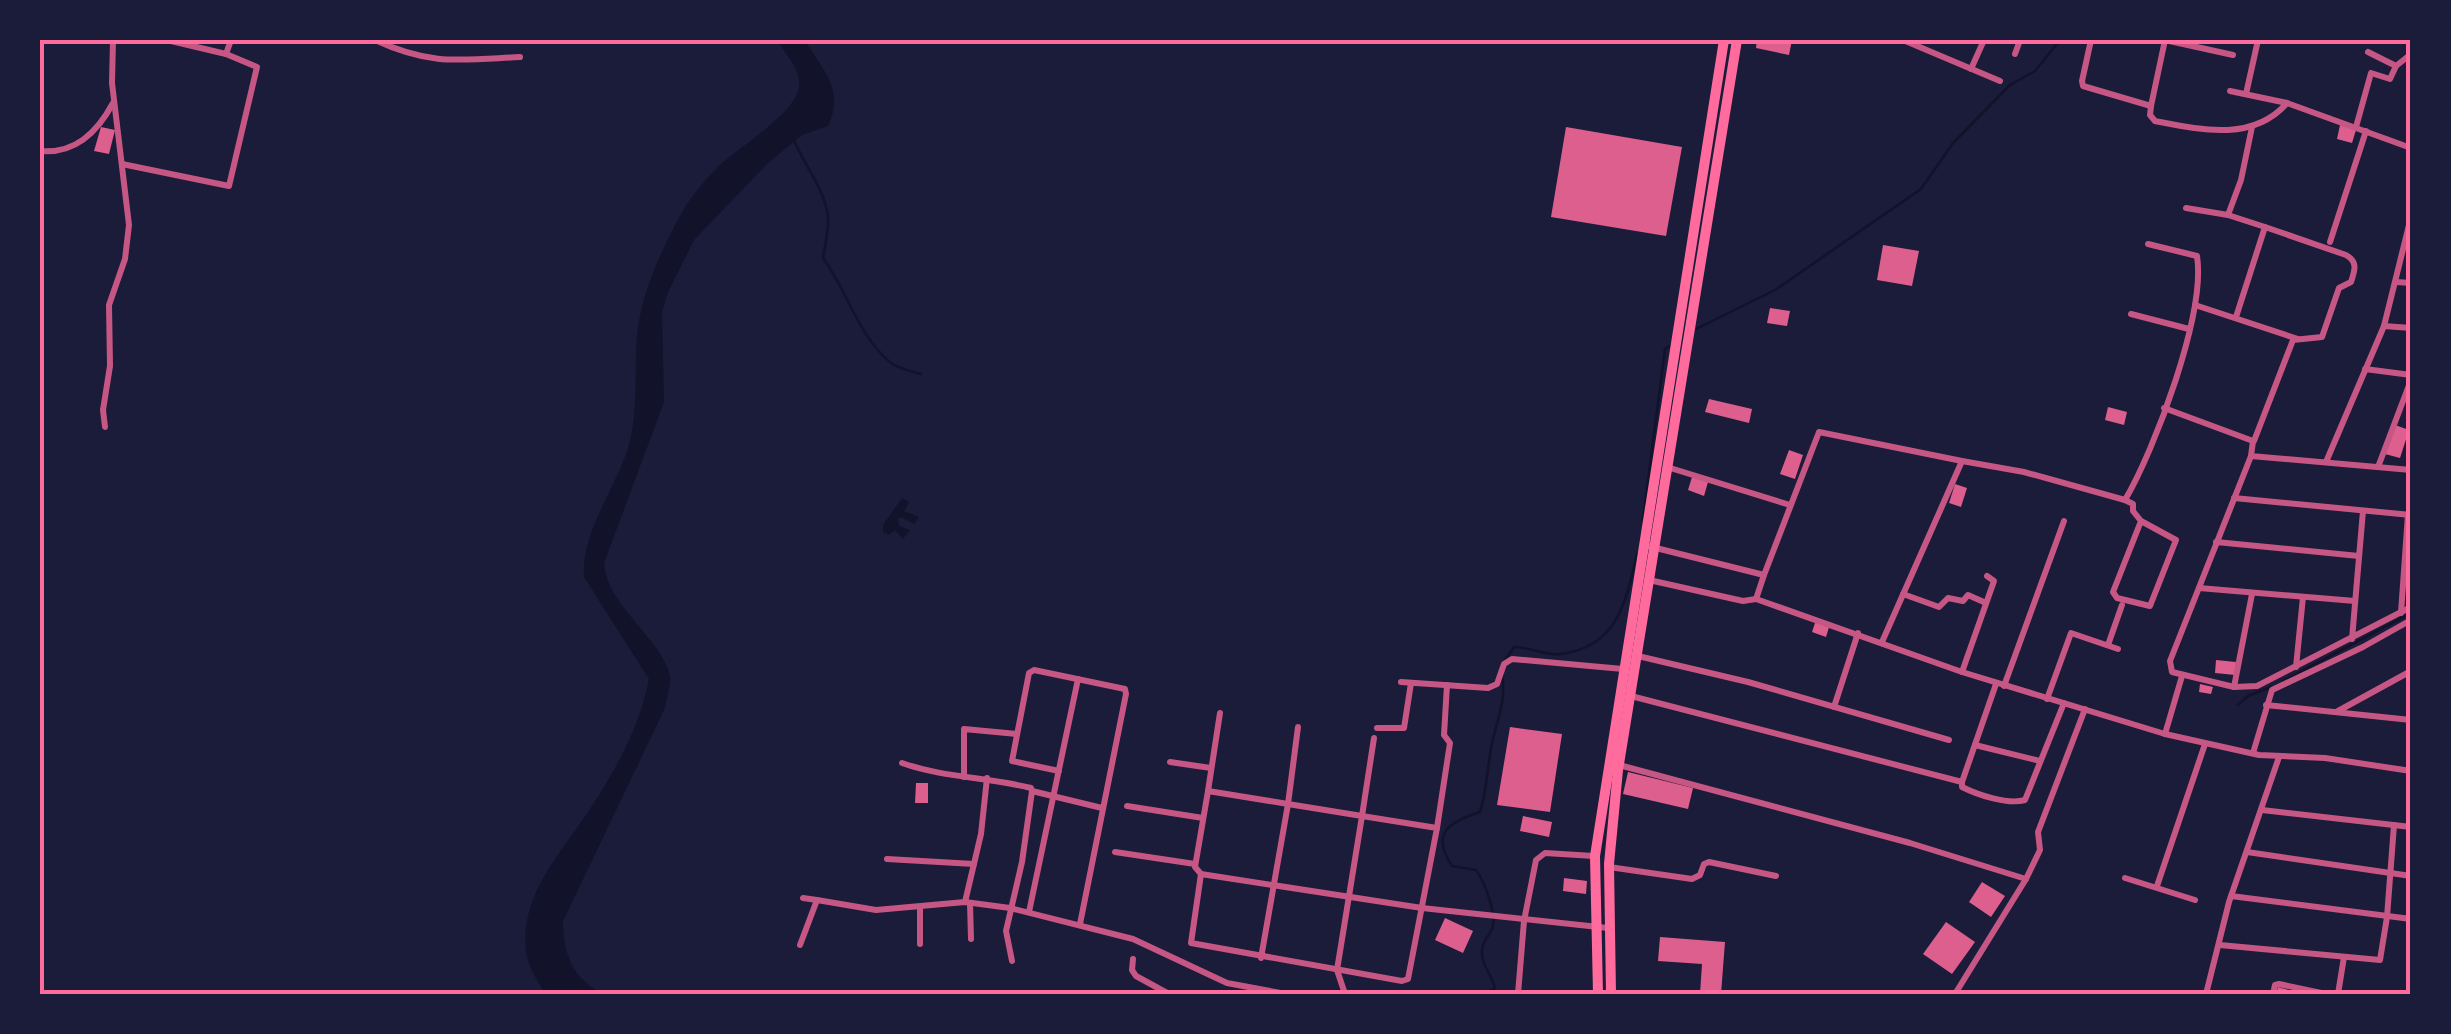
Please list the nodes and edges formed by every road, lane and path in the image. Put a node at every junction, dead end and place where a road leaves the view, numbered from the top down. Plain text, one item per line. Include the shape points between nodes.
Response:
1 (113, 40) edge
2 (167, 40) edge
3 (232, 40) edge
4 (374, 40) edge
5 (1724, 40) edge
6 (1737, 40) edge
7 (1903, 40) edge
8 (1934, 40) edge
9 (1984, 40) edge
10 (2020, 40) edge
11 (2091, 40) edge
12 (2165, 40) edge
13 (2258, 40) edge
14 (386, 42) edge
15 (1930, 52) junction
16 (2368, 52) dead end
17 (226, 54) junction
18 (2015, 54) dead end
19 (2411, 54) edge
20 (2233, 55) dead end
21 (520, 57) dead end
22 (2396, 66) junction
23 (1971, 69) junction
24 (2000, 81) dead end
25 (2230, 91) dead end
26 (2246, 94) junction
27 (114, 100) junction
28 (2287, 103) junction
29 (2151, 106) junction
30 (2252, 126) junction
31 (2356, 127) junction
32 (2366, 131) junction
33 (2411, 148) edge
34 (40, 151) edge
35 (122, 164) junction
36 (2186, 208) dead end
37 (2228, 215) junction
38 (2411, 217) edge
39 (2266, 227) junction
40 (2330, 242) dead end
41 (2408, 242) edge
42 (2148, 244) dead end
43 (2396, 282) junction
44 (2411, 283) edge
45 (2194, 305) junction
46 (2131, 314) dead end
47 (2236, 317) junction
48 (2384, 326) junction
49 (2411, 328) edge
50 (2189, 329) junction
51 (1683, 333) junction
52 (2298, 339) junction
53 (2365, 370) junction
54 (2411, 377) edge
55 (2164, 408) junction
56 (105, 427) dead end
57 (2254, 442) junction
58 (2251, 456) junction
59 (1962, 461) junction
60 (2326, 462) junction
61 (1666, 466) junction
62 (2378, 467) junction
63 (2411, 470) edge
64 (2234, 498) junction
65 (2126, 500) junction
66 (1790, 505) junction
67 (2363, 510) junction
68 (2409, 514) edge
69 (2064, 521) dead end
70 (2142, 522) junction
71 (2216, 542) junction
72 (1649, 545) junction
73 (2359, 556) junction
74 (1764, 574) junction
75 (1987, 576) dead end
76 (1648, 580) junction
77 (2198, 588) junction
78 (1903, 594) junction
79 (2252, 594) junction
80 (2303, 597) junction
81 (1756, 599) junction
82 (2355, 601) junction
83 (1986, 603) junction
84 (2122, 605) dead end
85 (2411, 607) edge
86 (2400, 613) junction
87 (2411, 620) edge
88 (1858, 634) junction
89 (2352, 639) junction
90 (1882, 642) junction
91 (2108, 645) junction
92 (2118, 649) dead end
93 (1638, 656) junction
94 (2296, 667) junction
95 (1623, 669) junction
96 (1962, 672) junction
97 (2411, 672) edge
98 (2178, 674) junction
99 (1078, 679) junction
100 (1402, 682) dead end
101 (1412, 683) junction
102 (1447, 685) junction
103 (2000, 685) junction
104 (2234, 687) junction
105 (1630, 695) junction
106 (2047, 699) junction
107 (2064, 703) junction
108 (2266, 704) junction
109 (1834, 707) junction
110 (2085, 709) junction
111 (2337, 712) junction
112 (1220, 713) dead end
113 (2411, 720) edge
114 (1298, 727) dead end
115 (1376, 728) dead end
116 (1017, 734) junction
117 (2164, 734) junction
118 (1374, 738) dead end
119 (1949, 740) dead end
120 (1975, 744) junction
121 (2204, 744) junction
122 (2253, 753) junction
123 (2279, 756) junction
124 (2040, 760) junction
125 (1170, 762) dead end
126 (902, 764) dead end
127 (1619, 765) junction
128 (1211, 768) junction
129 (1059, 771) junction
130 (2411, 772) edge
131 (964, 776) junction
132 (987, 778) junction
133 (1962, 782) junction
134 (1208, 791) junction
135 (1032, 792) junction
136 (1054, 797) junction
137 (1288, 804) junction
138 (1127, 806) dead end
139 (1102, 808) junction
140 (2262, 810) junction
141 (1362, 816) junction
142 (1203, 818) junction
143 (2394, 826) junction
144 (2411, 827) edge
145 (1437, 828) junction
146 (1115, 852) dead end
147 (2247, 852) junction
148 (1596, 856) junction
149 (888, 858) dead end
150 (974, 864) junction
151 (1196, 864) junction
152 (1609, 867) junction
153 (1200, 874) junction
154 (2390, 874) junction
155 (1776, 876) dead end
156 (2411, 876) edge
157 (2124, 878) dead end
158 (2026, 879) junction
159 (1276, 886) junction
160 (2157, 886) junction
161 (2231, 896) junction
162 (803, 898) dead end
163 (1348, 898) junction
164 (816, 900) junction
165 (2196, 900) dead end
166 (967, 903) junction
167 (920, 908) junction
168 (1010, 908) junction
169 (1422, 908) junction
170 (1029, 912) junction
171 (2387, 917) junction
172 (2411, 919) edge
173 (1524, 922) junction
174 (1080, 924) junction
175 (1595, 927) junction
176 (1608, 928) junction
177 (971, 939) dead end
178 (920, 944) dead end
179 (800, 945) dead end
180 (2220, 945) junction
181 (2344, 956) junction
182 (1262, 958) junction
183 (1133, 959) dead end
184 (1012, 961) dead end
185 (1337, 970) junction
186 (1169, 994) edge
187 (1286, 994) edge
188 (1345, 994) edge
189 (1518, 994) edge
190 (1598, 994) edge
191 (1611, 994) edge
192 (1955, 994) edge
193 (2206, 994) edge
194 (2272, 994) edge
195 (2326, 994) edge
196 (2338, 994) edge

1 - 27 street
2 - 17 street
3 - 17 street
4 - 14 street
5 - 51 highway
6 - 51 highway
7 - 15 street
8 - 15 street
9 - 23 street
10 - 18 street
11 - 29 street via 2084,86
12 - 20 street
12 - 29 street
13 - 26 street
14 - 21 street via 428,59
15 - 23 street
16 - 22 street
17 - 35 street via 257,68 229,186
19 - 22 street
22 - 31 street via 2390,79 2371,73
23 - 24 street
25 - 26 street
26 - 28 street
27 - 34 street via 79,144
27 - 35 street
28 - 30 street via 2271,120
28 - 31 street
29 - 30 street via 2158,122
30 - 37 street
31 - 32 street
32 - 33 street
32 - 40 street
35 - 56 street via 130,224 108,305
36 - 37 street
37 - 39 street
38 - 41 street
39 - 47 street
39 - 52 street via 2353,259 2356,267 2351,282 2339,288 2322,336
41 - 43 street
42 - 45 street via 2198,257
43 - 44 street
43 - 48 street
45 - 47 street
45 - 50 street
46 - 50 street
47 - 52 street
48 - 49 street
48 - 53 street
50 - 55 street
51 - 61 highway
51 - 72 highway
52 - 57 street
53 - 54 street
53 - 60 street
54 - 62 street
55 - 57 street
55 - 65 street
57 - 58 street
58 - 60 street
58 - 64 street
59 - 65 street
59 - 66 street via 1821,432
59 - 78 street
60 - 62 street
61 - 66 street
61 - 72 highway
62 - 63 street
64 - 67 street
64 - 71 street
65 - 70 street
66 - 74 street
67 - 68 street
67 - 73 street
68 - 86 street
69 - 103 street
70 - 70 street via 2177,542 2147,607 2113,592
71 - 73 street
71 - 77 street
72 - 74 street
72 - 76 highway
72 - 95 highway
73 - 82 street
74 - 81 street
75 - 83 street via 1994,581
76 - 81 street via 1743,602
76 - 93 highway
77 - 79 street
77 - 98 street via 2170,661
78 - 83 street via 1939,607 1948,598 1968,596
78 - 90 street
79 - 80 street
79 - 104 street
80 - 82 street
80 - 94 street
81 - 88 street
82 - 89 street
83 - 96 street
84 - 91 street
85 - 86 street
86 - 89 street
87 - 108 street via 2272,690
88 - 90 street
88 - 109 street
89 - 94 street
90 - 96 street
91 - 92 street
91 - 106 street via 2071,633
93 - 105 highway
93 - 109 street
94 - 104 street via 2257,686
95 - 102 street via 1512,659 1488,688
95 - 148 highway
96 - 103 street
97 - 111 street
98 - 104 street
98 - 117 street
99 - 116 street via 1029,672
99 - 129 street
99 - 139 street via 1126,691
100 - 101 street
101 - 102 street
101 - 115 street via 1403,730
102 - 145 street via 1444,734 1450,743
103 - 106 street
103 - 120 street
105 - 127 highway
105 - 133 street
106 - 107 street
107 - 110 street
107 - 124 street
108 - 111 street
108 - 122 street
109 - 119 street
110 - 117 street
110 - 158 street
111 - 113 street
112 - 128 street
114 - 137 street
116 - 129 street via 1012,761
116 - 131 street via 964,729
117 - 121 street
118 - 141 street
120 - 124 street
120 - 133 street
121 - 122 street
121 - 160 street
122 - 123 street
123 - 130 street
123 - 140 street
124 - 133 street via 2022,802 1969,791
125 - 128 street
126 - 131 street
127 - 152 highway
127 - 158 street
128 - 134 street
129 - 136 street
131 - 132 street
132 - 135 street
132 - 150 street
134 - 137 street
134 - 142 street
135 - 136 street
135 - 168 street
136 - 139 street
136 - 170 street
137 - 141 street
137 - 159 street
138 - 142 street
139 - 174 street
140 - 143 street
140 - 147 street
141 - 145 street
141 - 163 street
142 - 151 street
143 - 144 street
143 - 154 street
145 - 169 street
146 - 151 street
147 - 154 street
147 - 161 street
148 - 173 street via 1539,856
148 - 175 highway
149 - 150 street
150 - 166 street
151 - 153 street
152 - 155 street via 1692,879 1710,862
152 - 176 highway
153 - 159 street
153 - 182 street via 1191,944
154 - 156 street
154 - 171 street
157 - 160 street
158 - 192 street
159 - 163 street
159 - 182 street
160 - 165 street
161 - 171 street
161 - 180 street
162 - 164 street
163 - 169 street
163 - 185 street
164 - 167 street via 876,910
164 - 179 street
166 - 167 street
166 - 168 street
166 - 177 street
167 - 178 street
168 - 170 street
168 - 184 street
169 - 173 street
169 - 185 street via 1406,980
170 - 174 street
171 - 172 street
171 - 181 street via 2379,960
173 - 175 street
173 - 189 street
174 - 187 street via 1144,943 1218,980
175 - 176 street
175 - 190 highway
176 - 191 highway
180 - 181 street
180 - 193 street
181 - 196 street
182 - 185 street
183 - 186 street via 1136,976
185 - 188 street
194 - 195 street via 2279,984

